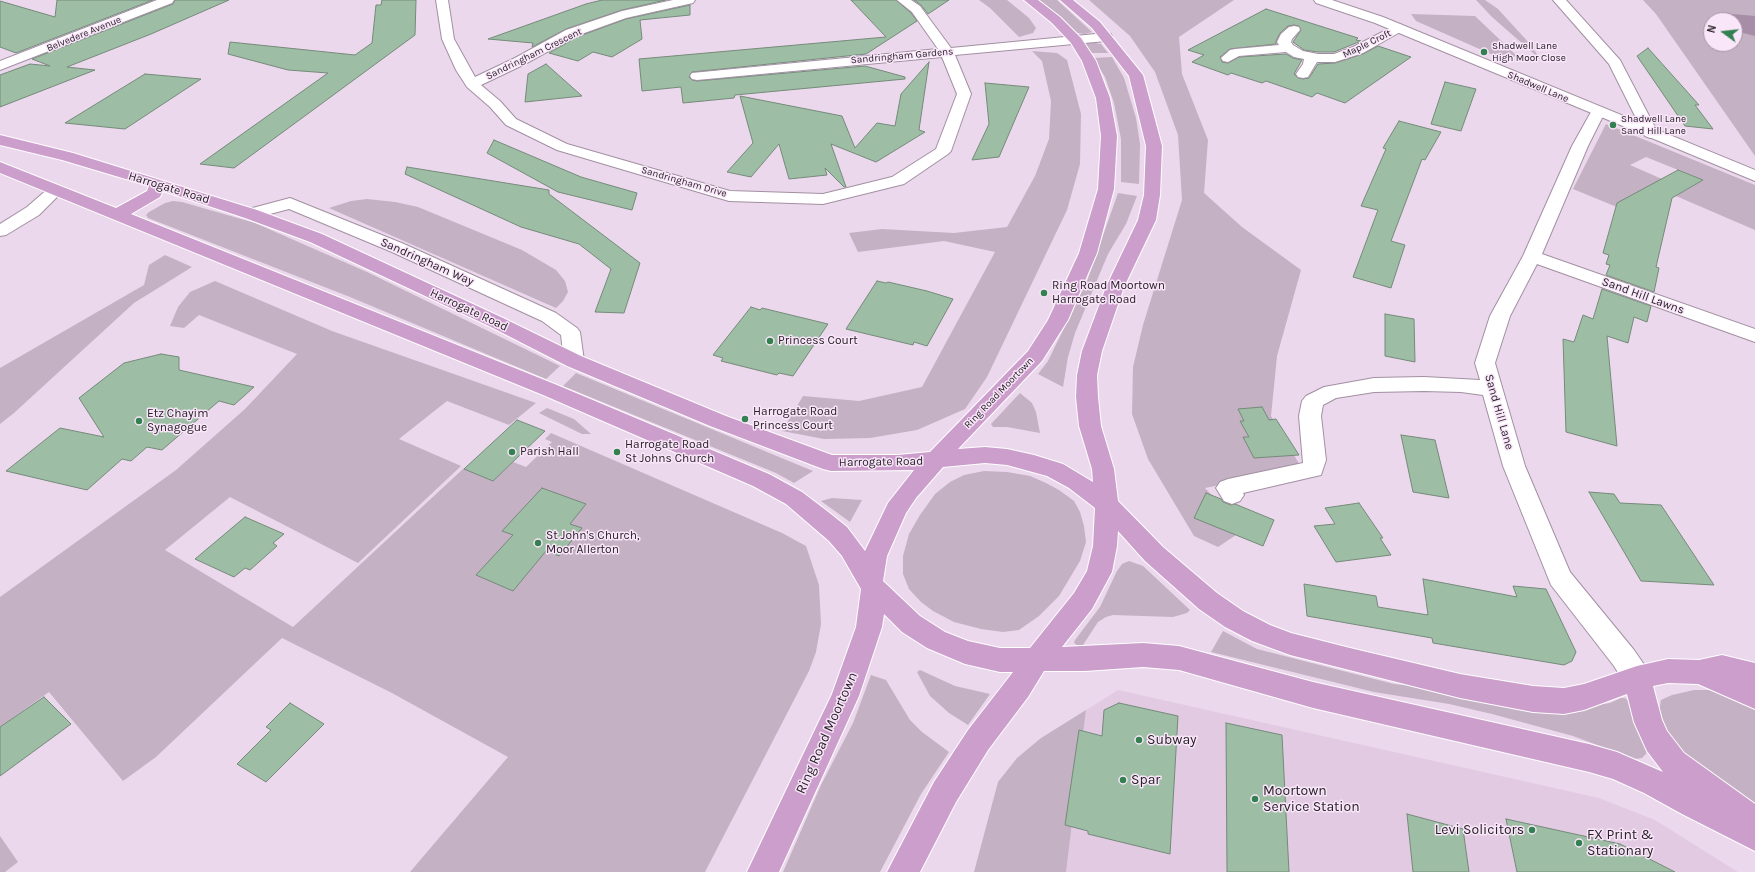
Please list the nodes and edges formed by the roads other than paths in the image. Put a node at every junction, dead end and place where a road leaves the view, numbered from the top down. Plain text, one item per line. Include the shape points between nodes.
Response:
1 (168, 0) edge
2 (442, 0) edge
3 (689, 0) edge
4 (904, 0) edge
5 (1030, 0) edge
6 (1066, 0) edge
7 (1320, 0) edge
8 (1559, 0) edge
9 (1398, 28) junction
10 (1294, 30) dead end
11 (1106, 37) junction
12 (1076, 41) junction
13 (1288, 48) junction
14 (947, 52) junction
15 (1311, 56) junction
16 (1228, 58) dead end
17 (0, 66) edge
18 (1303, 74) dead end
19 (697, 76) dead end
20 (472, 84) junction
21 (1598, 112) junction
22 (1650, 133) junction
23 (0, 140) edge
24 (36, 149) junction
25 (0, 168) edge
26 (1755, 176) edge
27 (37, 183) junction
28 (158, 184) junction
29 (56, 190) junction
30 (251, 214) junction
31 (116, 215) junction
32 (0, 231) edge
33 (1532, 256) junction
34 (1755, 336) edge
35 (574, 361) junction
36 (1492, 389) junction
37 (937, 459) junction
38 (1232, 495) dead end
39 (1107, 504) junction
40 (872, 584) junction
41 (1036, 660) junction
42 (1699, 672) junction
43 (1755, 675) edge
44 (1637, 678) junction
45 (1755, 696) edge
46 (1755, 826) edge
47 (1755, 835) edge
48 (763, 872) edge
49 (903, 872) edge

1 - 17 street, Belvedere Avenue
2 - 20 street, Sandringham Drive via 448,39
3 - 20 street, Sandringham Crescent via 622,15 571,33
4 - 14 street via 916,9
5 - 12 highway, Ring Road Moortown via 1056,20
6 - 11 highway via 1096,25
7 - 9 street, Shadwell Lane
8 - 22 street via 1615,63
9 - 15 street, Maple Croft via 1348,54 1335,58
9 - 21 street, Shadwell Lane
10 - 13 street via 1286,36 1284,42
11 - 12 street, Sandringham Gardens
11 - 39 highway via 1136,75 1154,146 1152,195 1147,220 1115,287 1092,351 1087,375 1090,426 1103,469
12 - 14 street, Sandringham Gardens
12 - 37 highway, Ring Road Moortown via 1089,60 1103,98 1109,136 1106,189 1088,253 1058,320 1035,356
13 - 15 street, Maple Croft
13 - 16 street, Maple Croft via 1235,53
14 - 19 street, Sandringham Gardens
14 - 20 street, Sandringham Drive via 964,94 943,152 898,181 823,199 729,196 562,147 511,122
15 - 18 street via 1310,64
21 - 22 street, Shadwell Lane
21 - 33 street, Sand Hill Lane via 1580,146
22 - 26 street, Shadwell Lane
23 - 24 highway, Harrogate Road
24 - 27 highway via 18,157 15,162 37,173
24 - 28 highway, Harrogate Road
25 - 27 highway
27 - 29 highway
28 - 30 highway, Harrogate Road
28 - 31 highway via 154,194
29 - 31 highway
29 - 32 street via 33,211
30 - 35 highway, Harrogate Road via 316,238
30 - 35 street, Sandringham Way via 290,203 427,261 549,317 570,332
31 - 40 highway via 543,387 761,480 794,498 819,517 851,549
33 - 34 street, Sand Hill Lawns
33 - 36 street, Sand Hill Lane via 1500,316 1485,363
35 - 37 highway, Harrogate Road via 718,421 830,463 898,463
36 - 38 street via 1424,384 1374,385 1331,392 1313,401 1310,416 1315,460 1313,469 1228,488
36 - 44 street, Sand Hill Lane via 1514,466 1560,578
37 - 39 highway, Harrogate Road via 985,455 1034,463 1055,470 1077,482
37 - 40 highway, Ring Road Moortown via 908,492 884,532 875,556
39 - 41 highway via 1105,546 1099,572 1083,600
39 - 44 highway, Harrogate Road via 1154,554 1208,601 1234,619 1290,644 1460,686 1533,699 1564,701 1584,697
40 - 41 highway via 911,624 936,640 965,652 1000,660
40 - 48 highway, Ring Road Moortown via 874,604 870,627 858,664
41 - 47 highway via 1085,660 1144,655 1179,658 1313,695 1560,750 1617,766
41 - 49 highway via 978,740 945,792
42 - 43 highway via 1722,667
42 - 44 highway, Harrogate Road via 1668,671
42 - 45 highway
44 - 46 highway via 1648,722 1657,741 1674,762

